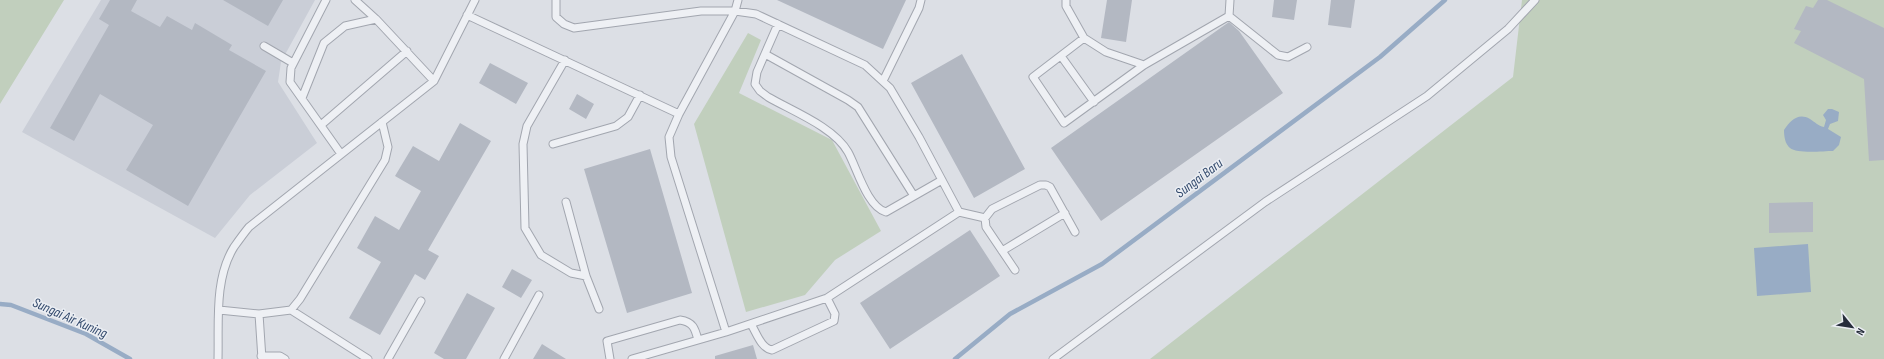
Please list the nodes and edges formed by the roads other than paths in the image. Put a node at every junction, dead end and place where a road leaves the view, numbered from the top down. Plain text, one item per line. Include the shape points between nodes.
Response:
1 (326, 0) edge
2 (355, 0) edge
3 (475, 0) edge
4 (556, 0) edge
5 (738, 0) edge
6 (921, 0) edge
7 (1066, 0) edge
8 (1230, 0) edge
9 (1535, 0) edge
10 (735, 11) junction
11 (467, 15) junction
12 (1229, 16) junction
13 (376, 19) junction
14 (778, 24) junction
15 (1084, 38) junction
16 (264, 46) dead end
17 (1307, 47) dead end
18 (407, 51) junction
19 (765, 54) junction
20 (1061, 56) junction
21 (565, 60) junction
22 (293, 63) junction
23 (1144, 65) junction
24 (434, 81) junction
25 (883, 81) junction
26 (640, 95) junction
27 (302, 98) junction
28 (1094, 102) junction
29 (679, 114) junction
30 (382, 122) junction
31 (321, 125) junction
32 (553, 144) dead end
33 (341, 154) junction
34 (942, 180) junction
35 (914, 196) junction
36 (566, 202) dead end
37 (959, 212) junction
38 (1065, 214) junction
39 (985, 218) junction
40 (1076, 232) dead end
41 (1002, 251) junction
42 (1015, 270) dead end
43 (586, 276) junction
44 (539, 295) dead end
45 (827, 298) junction
46 (421, 301) dead end
47 (599, 308) dead end
48 (219, 310) junction
49 (291, 310) junction
50 (259, 314) junction
51 (751, 324) junction
52 (726, 332) junction
53 (698, 340) junction
54 (262, 357) edge
55 (218, 359) edge
56 (285, 359) edge
57 (368, 359) edge
58 (388, 359) edge
59 (504, 359) edge
60 (610, 359) edge
61 (632, 359) edge
62 (1053, 359) edge

1 - 22 lane
2 - 13 lane
3 - 11 lane
4 - 10 lane via 556,17 574,28 701,11
5 - 10 lane
6 - 25 lane
7 - 15 lane via 1066,6
8 - 12 lane
9 - 62 lane via 1508,29 1427,96 1265,202
10 - 14 lane via 756,14
10 - 29 lane
11 - 21 lane
11 - 24 lane
12 - 17 lane via 1278,55 1288,57
12 - 23 lane
13 - 18 lane
13 - 27 lane via 345,26 324,43
14 - 19 lane
14 - 25 lane via 866,65
15 - 20 lane
15 - 23 lane via 1106,52
16 - 22 lane
18 - 24 lane
18 - 31 lane
19 - 35 lane via 858,107
19 - 35 lane via 755,84 760,91 839,140 848,151 872,202 880,210 886,212
20 - 28 lane
20 - 28 lane via 1033,77 1064,123
21 - 26 lane
21 - 43 lane via 527,126 523,144 525,228 541,256 571,274
22 - 27 lane via 290,82
23 - 28 lane
24 - 30 lane
25 - 34 lane via 894,94
26 - 29 lane
26 - 32 lane via 628,117 616,126
27 - 31 lane
29 - 52 lane via 669,137 671,157
30 - 33 lane
30 - 49 lane via 388,147 385,160
31 - 33 lane
33 - 48 lane via 249,227 233,248 224,270
34 - 35 lane
34 - 37 lane
36 - 43 lane
37 - 39 lane
37 - 45 lane
38 - 39 lane via 1050,187 1040,185 992,209
38 - 40 lane
38 - 41 lane
39 - 41 lane via 986,227
41 - 42 lane
43 - 47 lane
44 - 59 lane
45 - 51 lane
45 - 51 lane via 835,314 834,321 772,350 763,345
46 - 58 lane
48 - 50 lane
48 - 55 lane
49 - 50 lane
49 - 57 lane
50 - 54 lane
51 - 52 lane
52 - 53 lane
53 - 60 lane via 695,327 688,321 680,320 607,341
53 - 61 lane
54 - 56 lane via 280,356

